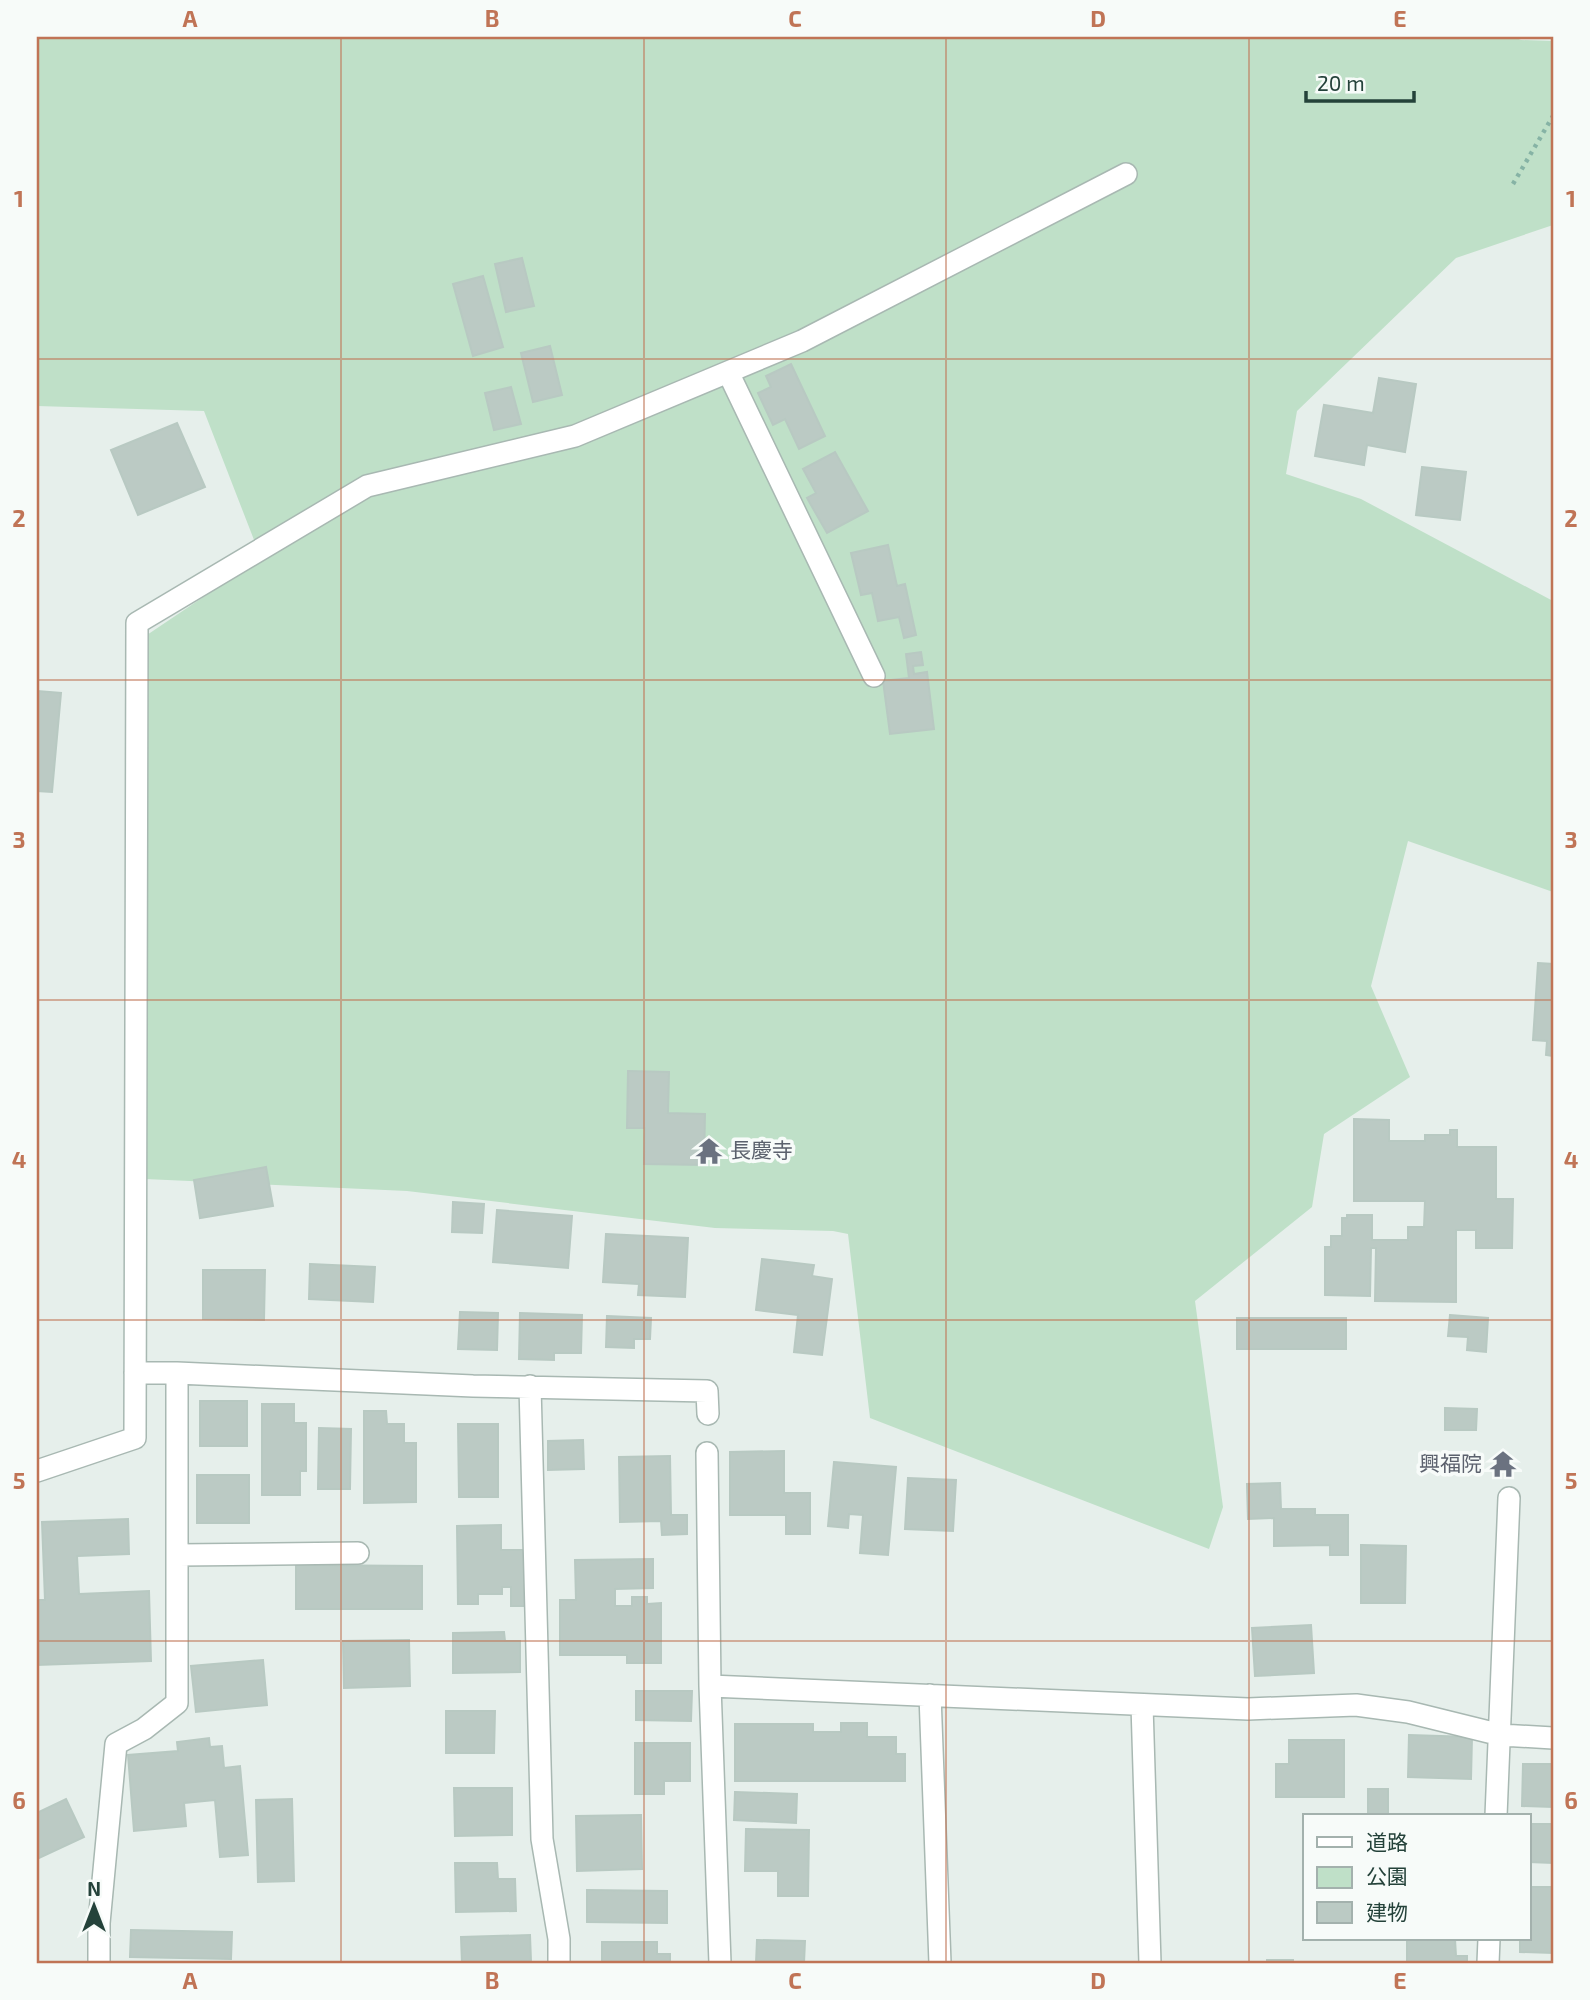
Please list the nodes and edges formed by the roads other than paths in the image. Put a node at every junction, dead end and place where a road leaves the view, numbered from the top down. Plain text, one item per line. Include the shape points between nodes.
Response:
1 (1126, 174) dead end
2 (728, 372) junction
3 (874, 676) dead end
4 (135, 1373) junction
5 (177, 1373) junction
6 (530, 1386) junction
7 (708, 1414) dead end
8 (707, 1453) dead end
9 (37, 1471) edge
10 (1509, 1498) dead end
11 (358, 1553) dead end
12 (178, 1555) junction
13 (710, 1686) junction
14 (930, 1695) junction
15 (1142, 1704) junction
16 (1501, 1735) junction
17 (1553, 1738) edge
18 (1496, 1814) edge
19 (1489, 1940) edge
20 (99, 1963) edge
21 (559, 1963) edge
22 (720, 1963) edge
23 (940, 1963) edge
24 (1150, 1963) edge
25 (1488, 1963) edge

1 - 2 street via 802,341
2 - 3 street
2 - 4 street via 575,436 367,486 137,623
4 - 5 street
4 - 9 street via 135,1438
5 - 6 street
5 - 12 street
6 - 7 street via 707,1391
6 - 21 street via 542,1839
8 - 13 street
10 - 16 street
11 - 12 street
12 - 20 street via 177,1703 116,1744
13 - 14 street
13 - 22 street
14 - 15 street
14 - 23 street
15 - 16 street via 1248,1709 1356,1704
15 - 24 street
16 - 17 street
16 - 18 street
19 - 25 street

